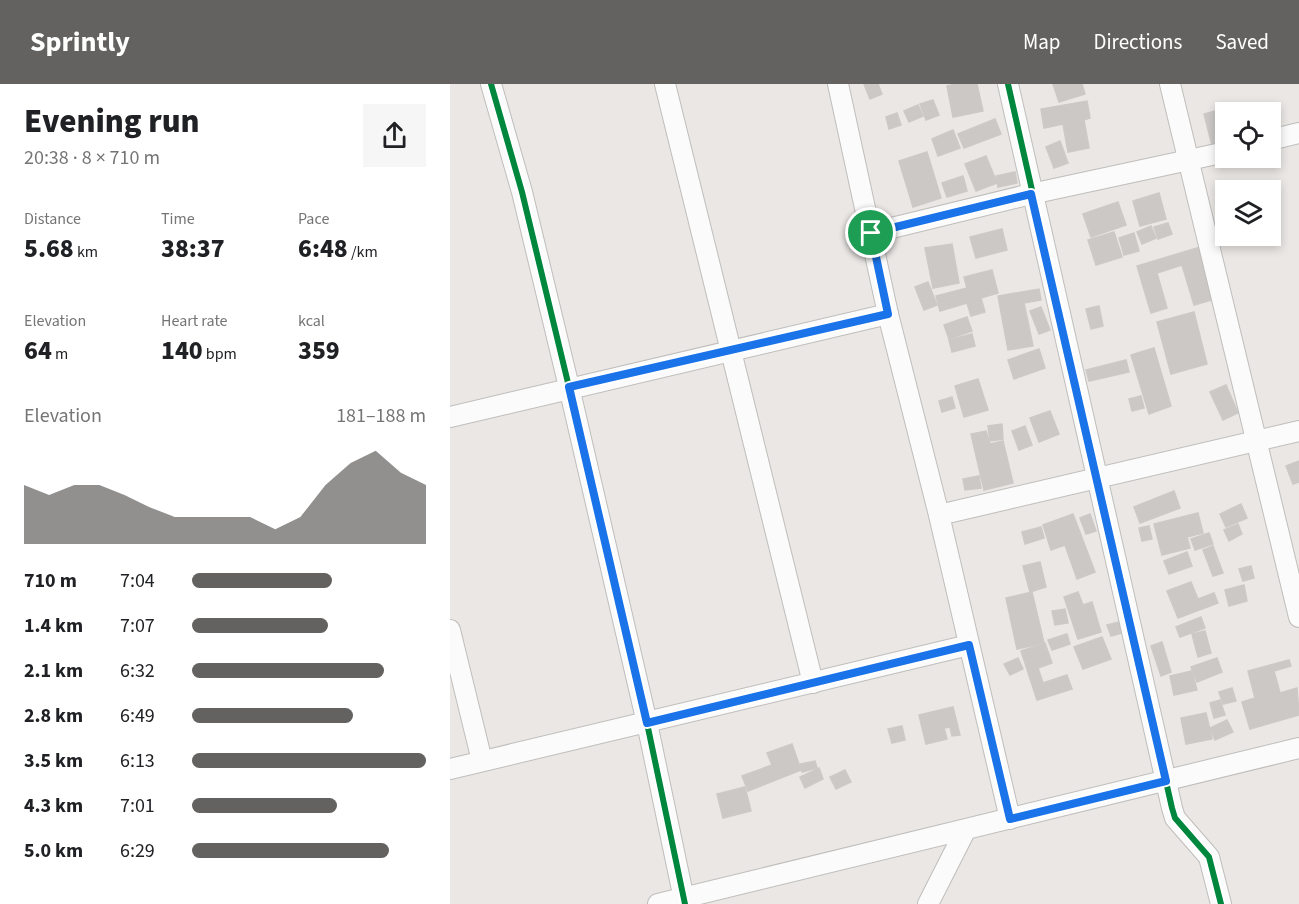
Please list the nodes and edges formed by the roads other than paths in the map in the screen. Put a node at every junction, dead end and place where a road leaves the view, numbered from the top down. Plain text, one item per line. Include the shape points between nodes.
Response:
1 (491, 84) edge
2 (665, 84) edge
3 (838, 84) edge
4 (1008, 84) edge
5 (1170, 84) edge
6 (1299, 133) edge
7 (1281, 138) edge
8 (1215, 155) edge
9 (1188, 162) junction
10 (1031, 194) junction
11 (871, 233) junction
12 (888, 314) junction
13 (732, 352) junction
14 (569, 387) junction
15 (450, 417) edge
16 (1299, 431) edge
17 (1256, 441) junction
18 (1097, 478) junction
19 (939, 515) junction
20 (1299, 617) edge
21 (450, 630) edge
22 (969, 645) junction
23 (813, 684) junction
24 (647, 723) junction
25 (1299, 748) edge
26 (482, 761) junction
27 (450, 769) edge
28 (1166, 781) junction
29 (1010, 819) junction
30 (964, 831) junction
31 (684, 901) edge
32 (658, 904) edge
33 (928, 904) edge
34 (1221, 904) edge

1 - 14 street via 522,192
2 - 13 street
3 - 11 street
4 - 10 street
5 - 9 street
6 - 7 street
8 - 9 street
9 - 10 street
9 - 17 street
10 - 11 street
10 - 18 street
11 - 12 street
12 - 13 street
12 - 19 street
13 - 14 street
13 - 23 street
14 - 15 street
14 - 24 street
16 - 17 street
17 - 18 street
17 - 20 street
18 - 19 street
18 - 28 street
19 - 22 street
21 - 26 street
22 - 23 street
22 - 29 street
23 - 24 street
24 - 26 street
24 - 31 street
25 - 28 street
26 - 27 street
28 - 29 street
28 - 34 street via 1175,818 1209,857
29 - 30 street
30 - 31 street
30 - 33 street
31 - 32 street

